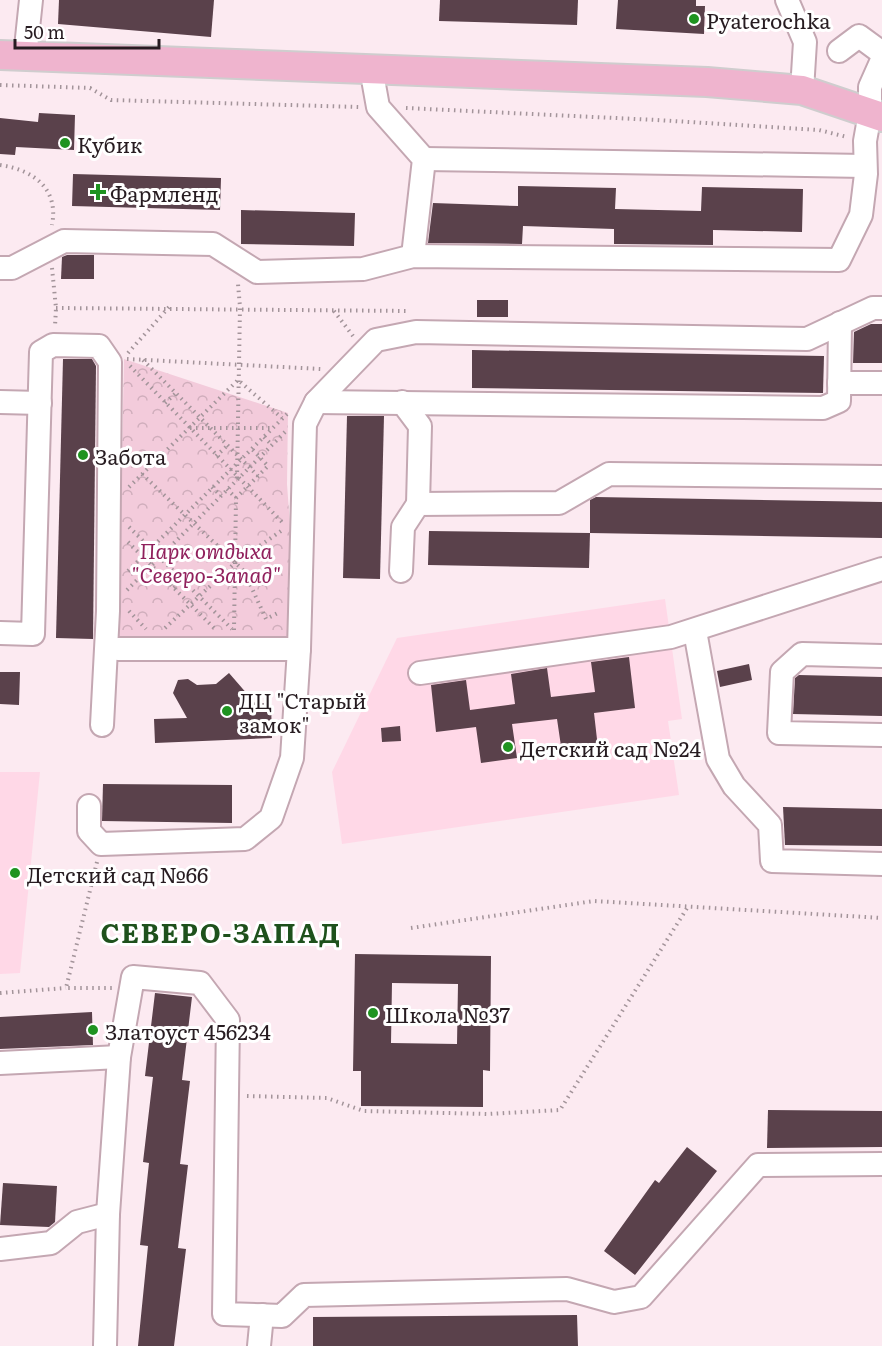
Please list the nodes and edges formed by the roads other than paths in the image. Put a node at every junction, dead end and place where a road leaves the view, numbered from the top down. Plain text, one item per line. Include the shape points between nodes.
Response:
1 (31, 0) edge
2 (787, 0) edge
3 (840, 51) dead end
4 (882, 53) edge
5 (13, 56) edge
6 (882, 60) edge
7 (371, 68) junction
8 (802, 90) junction
9 (876, 115) edge
10 (424, 159) junction
11 (865, 166) junction
12 (413, 256) junction
13 (0, 268) edge
14 (882, 308) edge
15 (840, 323) junction
16 (839, 383) junction
17 (882, 383) edge
18 (0, 402) edge
19 (316, 402) junction
20 (402, 402) junction
21 (40, 403) junction
22 (882, 477) edge
23 (418, 504) junction
24 (882, 569) edge
25 (401, 571) dead end
26 (695, 630) junction
27 (0, 633) edge
28 (118, 649) dead end
29 (299, 649) junction
30 (882, 656) edge
31 (420, 673) dead end
32 (102, 725) dead end
33 (882, 735) edge
34 (88, 806) dead end
35 (882, 864) edge
36 (119, 1057) junction
37 (0, 1063) edge
38 (882, 1164) edge
39 (108, 1214) junction
40 (0, 1249) edge
41 (262, 1315) junction
42 (105, 1346) edge
43 (260, 1346) edge

1 - 5 street
2 - 8 street via 805,42
3 - 4 street via 859,36
5 - 7 main road
6 - 9 street via 870,87
7 - 8 main road via 707,82
7 - 10 street via 378,107
8 - 9 main road
9 - 11 street via 865,141
10 - 11 street
10 - 12 street
11 - 12 street via 861,215 839,260
12 - 13 street via 363,270 257,272 213,244 64,241 12,268
14 - 15 street via 873,308
15 - 16 street
15 - 19 street via 807,339 416,332 376,340
16 - 17 street
16 - 20 street via 839,400 823,408
18 - 21 street
19 - 20 street
19 - 29 street via 305,424 303,447
20 - 23 street via 420,426
21 - 27 street via 33,634
21 - 32 street via 41,352 53,345 99,346 110,362 108,611
22 - 23 street via 609,474 559,503
23 - 25 street via 403,527
24 - 26 street
26 - 31 street via 671,637
26 - 35 street via 718,759 734,786 770,825 772,861
28 - 29 street via 234,640
29 - 34 street via 292,758 271,818 245,839 101,844 89,831
30 - 33 street via 802,654 782,672 779,733
36 - 37 street
36 - 39 street
36 - 41 street via 133,977 200,983 228,1020 224,1314
38 - 41 street via 758,1164 641,1297 615,1302 567,1289 304,1295 282,1316
39 - 40 street via 77,1222 51,1243
39 - 42 street
41 - 43 street

